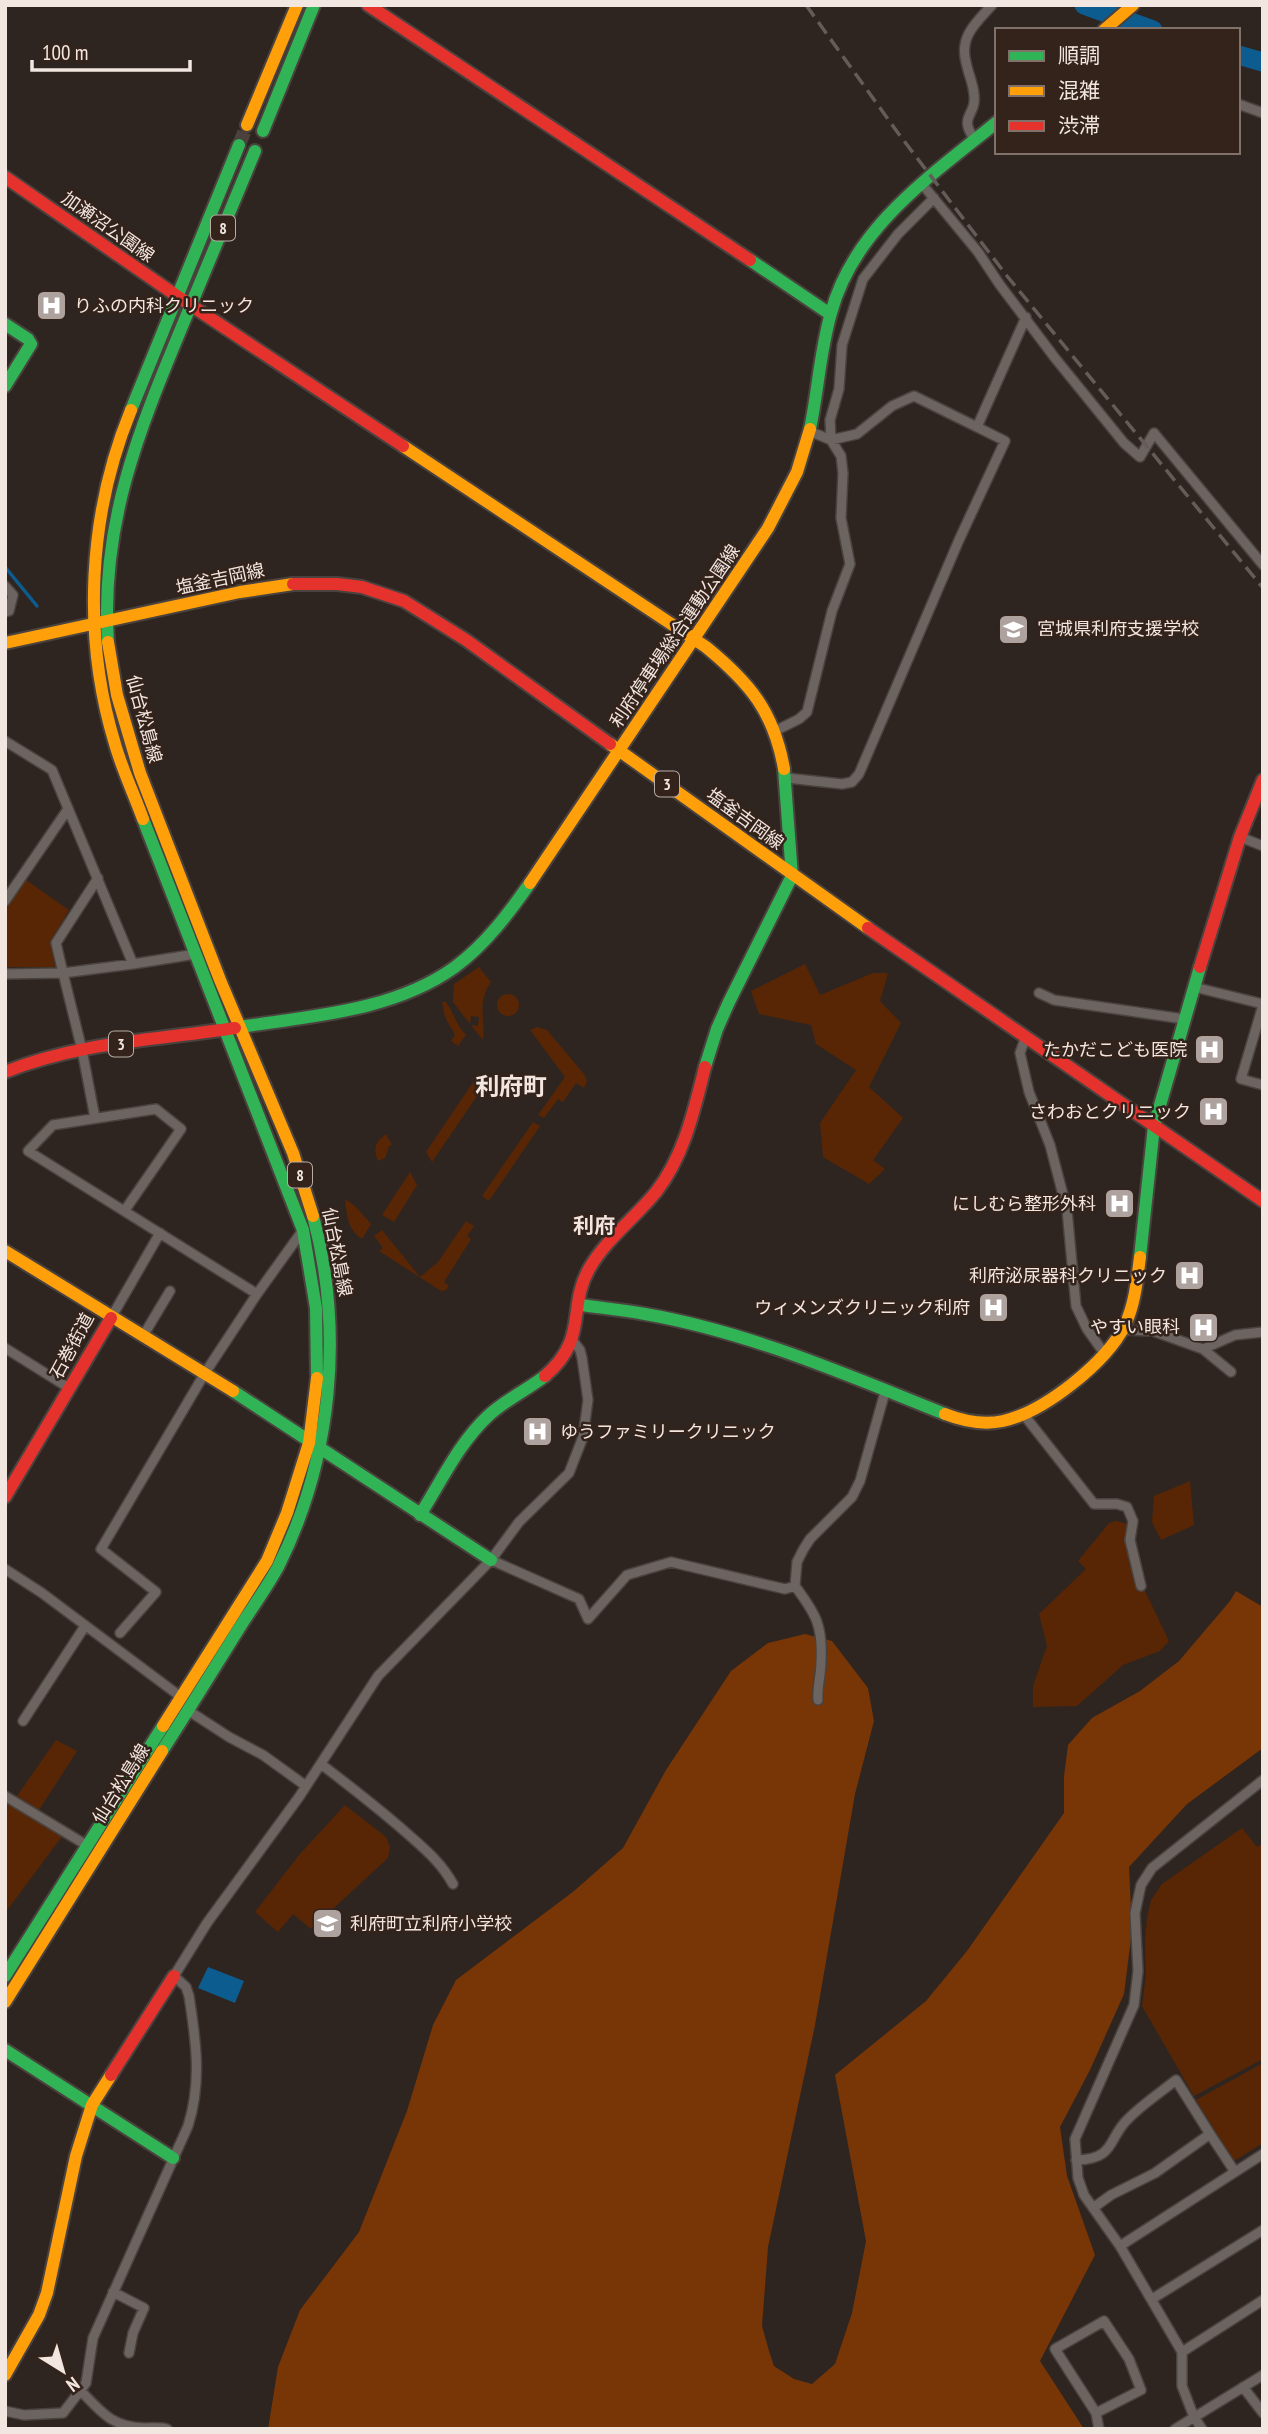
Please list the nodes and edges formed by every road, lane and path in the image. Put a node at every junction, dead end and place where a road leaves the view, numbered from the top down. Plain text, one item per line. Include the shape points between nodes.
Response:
1 (297, 5) edge
2 (314, 5) edge
3 (368, 5) edge
4 (992, 5) edge
5 (1133, 5) edge
6 (1106, 28) edge
7 (1240, 105) edge
8 (1263, 113) edge
9 (995, 124) edge
10 (247, 125) tunnel mouth
11 (263, 131) tunnel mouth
12 (975, 140) junction
13 (239, 145) tunnel mouth
14 (255, 150) tunnel mouth
15 (7, 182) edge
16 (922, 184) junction
17 (934, 198) junction
18 (177, 296) junction
19 (191, 305) junction
20 (830, 314) junction
21 (1026, 317) junction
22 (5, 324) edge
23 (5, 386) edge
24 (977, 427) junction
25 (809, 431) junction
26 (831, 440) junction
27 (1263, 565) edge
28 (5, 586) edge
29 (5, 611) edge
30 (107, 621) junction
31 (93, 623) junction
32 (695, 640) junction
33 (5, 643) edge
34 (777, 730) junction
35 (5, 741) edge
36 (620, 750) junction
37 (787, 778) junction
38 (1263, 780) edge
39 (68, 809) junction
40 (1240, 837) junction
41 (1263, 846) edge
42 (792, 874) junction
43 (98, 878) junction
44 (5, 901) edge
45 (196, 954) junction
46 (133, 964) junction
47 (63, 973) junction
48 (5, 974) edge
49 (1194, 987) junction
50 (1039, 993) dead end
51 (1263, 1004) edge
52 (1184, 1019) junction
53 (234, 1028) junction
54 (1026, 1036) junction
55 (82, 1050) junction
56 (5, 1072) edge
57 (1263, 1085) edge
58 (95, 1118) junction
59 (1154, 1126) junction
60 (1263, 1201) edge
61 (125, 1210) junction
62 (303, 1230) junction
63 (160, 1233) junction
64 (5, 1251) edge
65 (170, 1291) dead end
66 (257, 1294) junction
67 (581, 1306) junction
68 (111, 1318) junction
69 (1122, 1330) junction
70 (1263, 1332) edge
71 (143, 1336) junction
72 (573, 1341) junction
73 (5, 1348) edge
74 (1203, 1349) junction
75 (1104, 1353) junction
76 (1231, 1372) dead end
77 (205, 1373) junction
78 (69, 1388) junction
79 (886, 1392) junction
80 (1024, 1415) junction
81 (314, 1446) junction
82 (5, 1497) edge
83 (421, 1515) junction
84 (491, 1560) junction
85 (5, 1569) edge
86 (795, 1586) junction
87 (1141, 1586) dead end
88 (85, 1626) junction
89 (120, 1633) dead end
90 (180, 1697) junction
91 (818, 1700) dead end
92 (188, 1711) junction
93 (23, 1721) dead end
94 (321, 1764) junction
95 (1263, 1780) edge
96 (306, 1786) junction
97 (5, 1796) edge
98 (88, 1846) junction
99 (453, 1884) dead end
100 (5, 1976) edge
101 (174, 1976) junction
102 (5, 2002) edge
103 (5, 2050) edge
104 (92, 2105) junction
105 (1210, 2134) junction
106 (1263, 2154) edge
107 (173, 2158) junction
108 (1076, 2160) junction
109 (1235, 2172) junction
110 (1093, 2208) junction
111 (1263, 2230) edge
112 (1120, 2246) junction
113 (113, 2292) junction
114 (1152, 2299) junction
115 (1263, 2300) edge
116 (1182, 2352) junction
117 (129, 2353) dead end
118 (5, 2375) edge
119 (1263, 2375) edge
120 (1243, 2387) junction
121 (81, 2391) junction
122 (5, 2411) edge
123 (1096, 2413) junction
124 (1263, 2413) edge
125 (1194, 2417) junction
126 (167, 2429) edge
127 (1099, 2429) edge
128 (1175, 2429) edge
129 (1202, 2429) edge

1 - 10 main road
2 - 11 main road
3 - 20 main road
4 - 12 street via 970,31 963,50 975,97 967,129
5 - 6 main road
7 - 8 street
9 - 12 main road, 利府停車場総合運動公園線
12 - 16 main road, 利府停車場総合運動公園線
13 - 18 main road, 8
14 - 19 main road, 8
15 - 18 main road, 加瀬沼公園線
16 - 17 street
16 - 20 main road, 利府停車場総合運動公園線 via 862,245
17 - 21 street
17 - 26 street via 863,279 842,345
18 - 19 main road, 加瀬沼公園線
18 - 31 main road, 仙台松島線 / 8 via 110,471 94,565
19 - 30 main road, 仙台松島線 / 8 via 137,436 118,498
19 - 32 main road, 加瀬沼公園線
20 - 25 main road, 利府停車場総合運動公園線
21 - 24 street
21 - 27 street via 1124,443 1140,457 1154,433
22 - 23 main road via 31,344
24 - 26 street via 914,396 892,406 857,434
24 - 37 street via 1005,442 859,774 842,784
25 - 26 street
25 - 32 main road, 利府停車場総合運動公園線 via 782,505
26 - 34 street via 841,456 841,518 850,564 832,611 807,712
28 - 29 street via 13,595 9,611
30 - 31 main road, 塩釜吉岡線 / 3
30 - 36 main road, 塩釜吉岡線 / 3 via 274,585 324,582 363,587 427,614
30 - 53 main road, 仙台松島線 / 8 via 120,709 134,754
31 - 33 main road, 塩釜吉岡線 / 3
31 - 45 main road, 仙台松島線 / 8 via 115,746
32 - 34 main road, 加瀬沼公園線 via 749,685
32 - 36 main road, 利府停車場総合運動公園線
34 - 37 main road, 加瀬沼公園線
35 - 39 street via 52,770
36 - 42 main road, 塩釜吉岡線 / 3
36 - 53 main road, 利府停車場総合運動公園線 via 506,917 462,962 398,997
37 - 42 main road, 加瀬沼公園線
38 - 40 main road
39 - 43 street
39 - 44 street
40 - 41 street
40 - 49 main road
42 - 54 main road, 塩釜吉岡線 / 3
42 - 67 main road via 716,1031 677,1160 666,1180 595,1261 587,1274
43 - 46 street
43 - 47 street via 56,943
45 - 46 street
45 - 53 main road, 仙台松島線 / 8
46 - 47 street
47 - 48 street
47 - 55 street
49 - 51 street
49 - 52 main road
50 - 52 street via 1054,1000
51 - 57 street via 1241,1079
52 - 59 main road
53 - 55 main road, 3
53 - 62 main road, 仙台松島線 / 8
53 - 81 main road, 仙台松島線 / 8 via 306,1192 325,1265 332,1343 328,1394
54 - 59 main road, 塩釜吉岡線 / 3
54 - 75 street via 1020,1053 1067,1210 1076,1306
55 - 56 main road, 3 via 23,1063
55 - 58 street
58 - 61 street via 156,1109 181,1129
58 - 61 street via 53,1125 28,1151
59 - 60 main road, 塩釜吉岡線 / 3
59 - 69 main road via 1138,1284
61 - 63 street
62 - 66 street
62 - 81 main road, 仙台松島線 / 8 via 312,1269 318,1343
63 - 66 street
63 - 68 street
64 - 68 main road, 石巻街道
65 - 71 street
66 - 77 street
67 - 72 main road
67 - 79 main road via 646,1314 719,1332 797,1356
68 - 71 main road
68 - 78 main road, 石巻街道
69 - 74 street via 1153,1331
69 - 75 main road
70 - 74 street via 1235,1335
71 - 77 main road
72 - 83 main road via 544,1378 487,1417
72 - 84 street via 582,1358 588,1400 577,1455 569,1473 519,1522
73 - 78 street
74 - 76 street
75 - 80 main road via 1066,1388
77 - 81 main road
77 - 89 street via 101,1549 156,1592
78 - 82 main road, 石巻街道
79 - 80 main road via 956,1419 980,1423
79 - 86 street via 860,1481 852,1497 803,1550
80 - 87 street via 1094,1504 1127,1507
81 - 83 main road
81 - 90 main road, 仙台松島線 / 8 via 267,1561
81 - 92 main road, 仙台松島線 / 8 via 300,1520 277,1569
83 - 84 main road
84 - 86 street via 579,1599 589,1619 627,1575 671,1562 785,1589
84 - 94 street via 378,1676
85 - 88 street
86 - 91 street via 813,1609 820,1628
88 - 90 street
88 - 93 street
90 - 98 main road, 仙台松島線 / 8
92 - 96 street
92 - 102 main road, 仙台松島線 / 8
94 - 96 street
94 - 99 street via 420,1845
95 - 108 street via 1152,1868 1141,1885 1135,1913 1138,1970 1134,2005 1076,2139
96 - 101 street
97 - 98 street
98 - 100 main road, 仙台松島線 / 8
101 - 104 main road
101 - 107 street via 189,1996 198,2067 193,2108
103 - 104 main road
104 - 107 main road
104 - 118 main road via 76,2156 47,2293
105 - 108 street via 1177,2080 1126,2120 1107,2150 1089,2160
105 - 109 street
105 - 110 street via 1155,2173
106 - 109 street
107 - 113 street
108 - 110 street via 1084,2195
109 - 112 street
110 - 112 street
111 - 114 street
112 - 114 street
113 - 117 street via 144,2308
113 - 121 street via 93,2339
114 - 116 street
115 - 116 street
116 - 125 street via 1182,2386
119 - 120 street
120 - 124 street
120 - 125 street
121 - 122 street via 63,2413
121 - 126 street via 116,2424
123 - 123 street via 1055,2349 1104,2321 1129,2359 1141,2390
123 - 127 street
125 - 128 street
125 - 129 street

